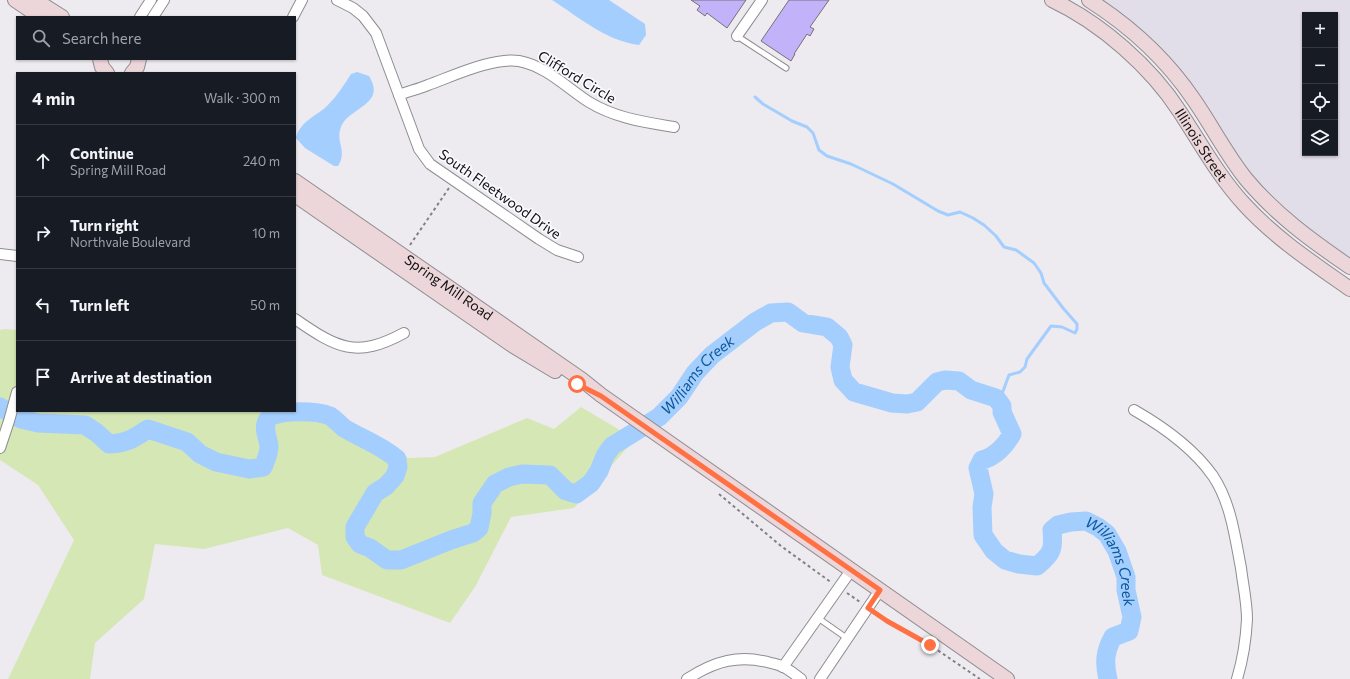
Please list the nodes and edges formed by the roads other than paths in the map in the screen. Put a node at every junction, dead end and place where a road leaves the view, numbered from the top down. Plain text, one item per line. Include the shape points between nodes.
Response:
1 (15, 0) edge
2 (35, 0) edge
3 (151, 0) edge
4 (164, 0) edge
5 (302, 0) edge
6 (337, 0) edge
7 (762, 0) edge
8 (1052, 0) edge
9 (1089, 0) edge
10 (39, 16) edge
11 (60, 16) edge
12 (141, 16) edge
13 (154, 16) edge
14 (294, 16) edge
15 (738, 36) joint
16 (786, 68) dead end
17 (1168, 81) junction
18 (399, 95) junction
19 (674, 127) dead end
20 (296, 182) edge
21 (296, 196) edge
22 (0, 254) edge
23 (16, 256) edge
24 (578, 257) dead end
25 (1350, 267) edge
26 (1350, 289) edge
27 (296, 320) edge
28 (404, 333) dead end
29 (16, 395) edge
30 (601, 396) junction
31 (1134, 410) dead end
32 (2, 443) edge
33 (852, 570) junction
34 (880, 590) junction
35 (818, 618) junction
36 (848, 638) junction
37 (783, 666) junction
38 (687, 679) edge
39 (801, 679) edge
40 (820, 679) edge
41 (1007, 679) edge
42 (1237, 679) edge

1 - 10 street
2 - 11 street
3 - 12 street
4 - 13 street
5 - 14 street
6 - 18 street, South Fleetwood Drive via 363,16 376,32
7 - 15 street
8 - 17 street, Illinois Street via 1102,31
9 - 17 street, Illinois Street via 1130,29 1158,55
15 - 16 lane
17 - 25 street, Illinois Street via 1197,104 1234,163 1284,219
17 - 26 street, Illinois Street via 1180,111 1220,175 1244,204 1300,255
18 - 19 street, Clifford Circle via 488,63 518,61 542,70 590,103 614,115
18 - 24 street, South Fleetwood Drive via 419,149 430,164 539,239 557,250
20 - 30 street, Spring Mill Road via 581,379
21 - 30 street, Spring Mill Road via 512,345
22 - 23 street
27 - 28 street via 325,339 349,347 381,344
29 - 32 street
30 - 33 street, Spring Mill Road
31 - 42 street via 1192,452 1213,477 1227,505 1233,523 1247,619 1243,659
33 - 34 street, Spring Mill Road
33 - 35 street
34 - 36 street
34 - 41 street, Spring Mill Road
35 - 36 lane
35 - 37 street
36 - 40 street
37 - 38 street via 750,658 734,659 703,669
37 - 39 street

